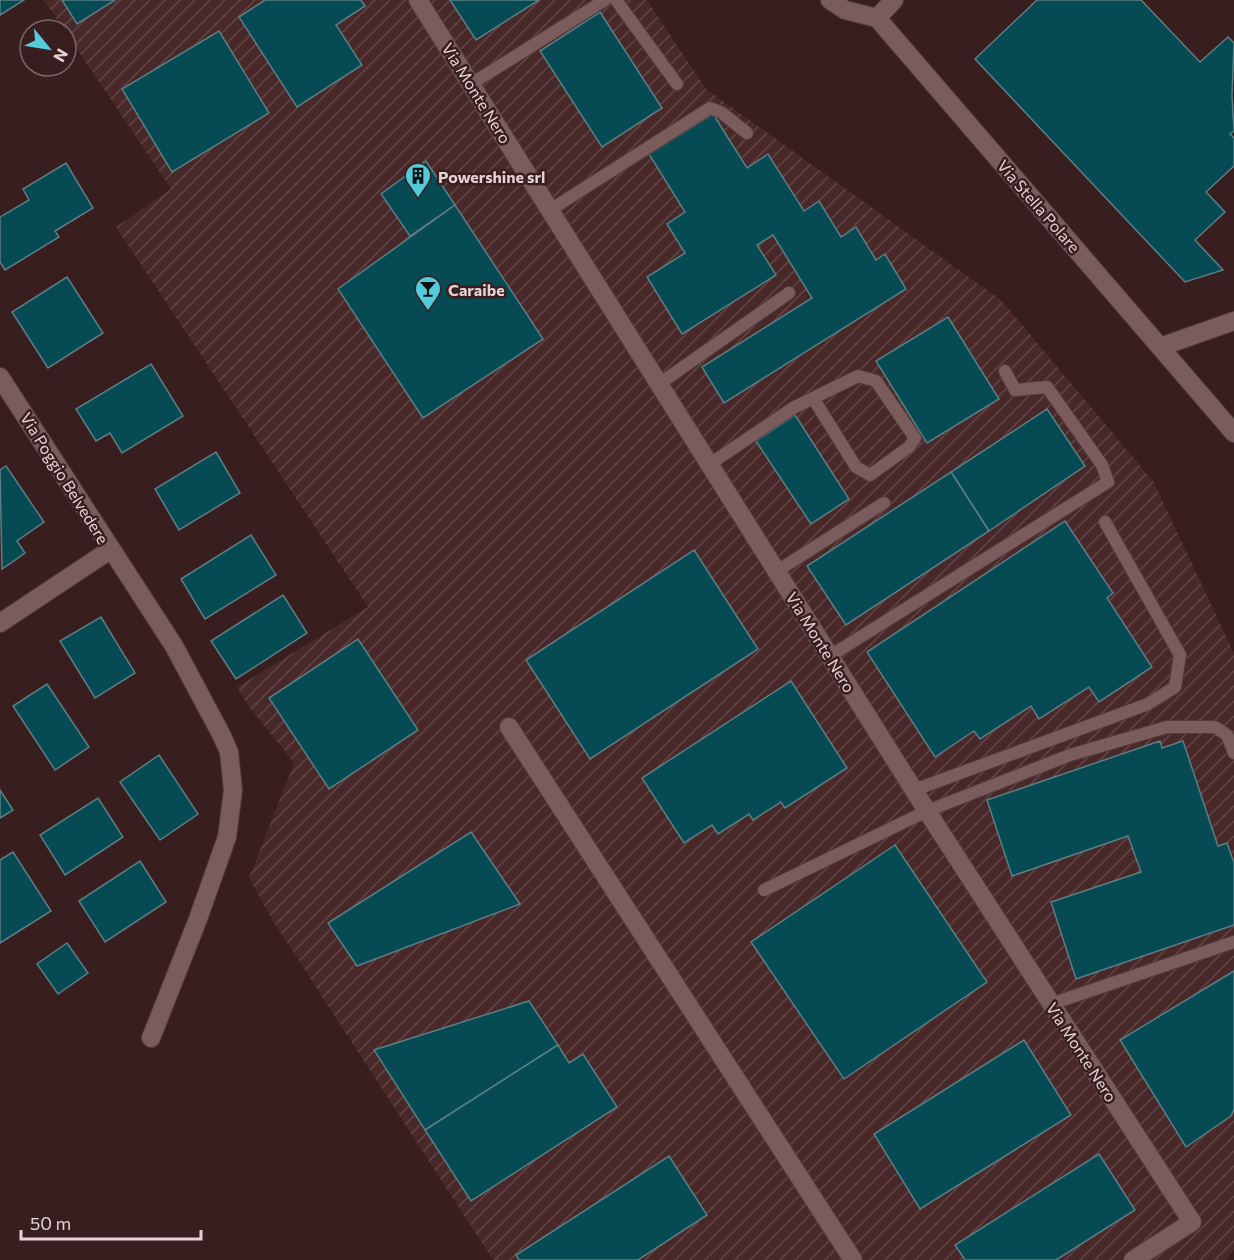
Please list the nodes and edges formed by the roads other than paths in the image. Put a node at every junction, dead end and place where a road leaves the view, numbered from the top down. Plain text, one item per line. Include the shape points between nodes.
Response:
1 (418, 0) edge
2 (605, 0) edge
3 (616, 0) edge
4 (830, 0) edge
5 (894, 0) edge
6 (877, 18) junction
7 (471, 84) junction
8 (677, 84) dead end
9 (747, 133) dead end
10 (550, 210) junction
11 (789, 293) dead end
12 (1234, 321) edge
13 (1160, 347) junction
14 (1005, 371) dead end
15 (0, 377) edge
16 (659, 384) junction
17 (813, 398) junction
18 (1234, 433) edge
19 (710, 464) junction
20 (884, 503) dead end
21 (1105, 522) dead end
22 (110, 550) junction
23 (777, 571) junction
24 (0, 622) edge
25 (830, 656) junction
26 (509, 728) dead end
27 (1234, 753) edge
28 (914, 790) junction
29 (927, 811) junction
30 (764, 890) dead end
31 (1234, 942) edge
32 (1051, 1004) junction
33 (151, 1038) dead end
34 (853, 1260) edge
35 (1133, 1260) edge

1 - 7 street, Via Monte Nero
2 - 7 lane
3 - 8 lane
4 - 6 street via 845,10
5 - 6 street
6 - 13 street, Via Stella Polare
7 - 10 street, Via Monte Nero
9 - 10 lane via 710,108
10 - 16 street, Via Monte Nero
11 - 16 lane
12 - 13 street
13 - 18 street, Via Stella Polare
14 - 25 lane via 1015,390 1047,387 1102,465 1108,482
15 - 22 street, Via Poggio Belvedere
16 - 19 street, Via Monte Nero
17 - 17 lane via 858,376 876,381 915,438 909,447 870,474 856,466
17 - 19 lane
19 - 23 street, Via Monte Nero
20 - 23 lane
21 - 28 lane via 1180,655 1175,687 1148,704
22 - 24 street
22 - 33 street, Via Poggio Belvedere via 174,646 222,736 232,770 232,810 221,858
23 - 25 street, Via Monte Nero
25 - 28 street, Via Monte Nero
26 - 34 street
27 - 29 lane via 1227,735 1215,727 1167,727 1070,755
28 - 29 street, Via Monte Nero
29 - 30 lane
29 - 32 street, Via Monte Nero
31 - 32 lane
32 - 35 street, Via Monte Nero via 1192,1222

